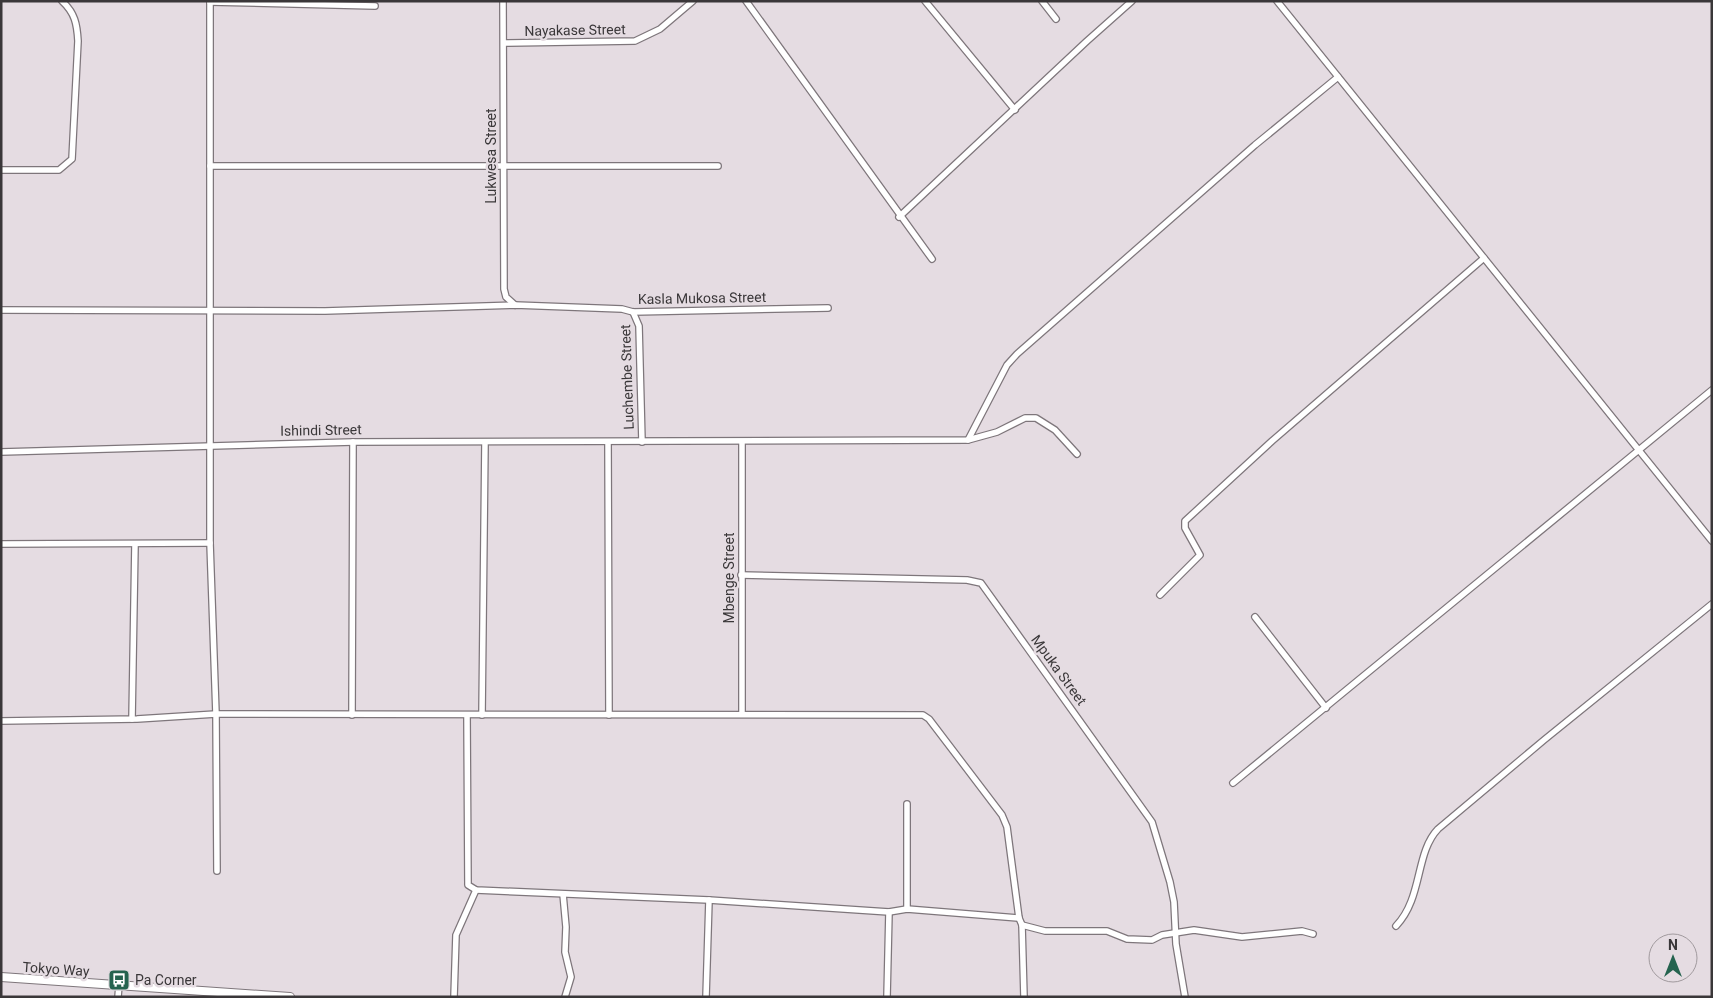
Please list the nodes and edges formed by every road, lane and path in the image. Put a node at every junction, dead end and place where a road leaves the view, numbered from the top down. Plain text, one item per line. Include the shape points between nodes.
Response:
1 (62, 1) edge
2 (503, 1) edge
3 (693, 1) edge
4 (746, 1) edge
5 (925, 1) edge
6 (1042, 1) edge
7 (1132, 1) edge
8 (1277, 1) edge
9 (210, 2) edge
10 (375, 6) dead end
11 (1056, 19) dead end
12 (504, 43) junction
13 (1338, 77) junction
14 (1015, 110) junction
15 (210, 166) junction
16 (503, 166) junction
17 (718, 166) dead end
18 (1, 170) edge
19 (899, 217) junction
20 (1484, 258) junction
21 (932, 259) dead end
22 (515, 305) junction
23 (828, 308) dead end
24 (210, 309) junction
25 (1, 310) edge
26 (633, 312) junction
27 (1712, 390) edge
28 (968, 440) junction
29 (353, 442) junction
30 (485, 442) junction
31 (608, 442) junction
32 (642, 442) junction
33 (742, 442) junction
34 (209, 445) junction
35 (1639, 450) junction
36 (1, 452) edge
37 (1077, 454) dead end
38 (1712, 541) edge
39 (210, 543) junction
40 (1, 544) edge
41 (135, 544) junction
42 (742, 576) junction
43 (1160, 594) dead end
44 (1712, 604) edge
45 (1255, 617) dead end
46 (1326, 708) junction
47 (216, 714) junction
48 (742, 714) junction
49 (352, 715) junction
50 (467, 715) junction
51 (482, 715) junction
52 (610, 715) junction
53 (132, 719) junction
54 (1, 721) edge
55 (1233, 783) dead end
56 (906, 804) dead end
57 (217, 871) dead end
58 (476, 890) junction
59 (563, 894) junction
60 (709, 900) junction
61 (907, 909) junction
62 (889, 912) junction
63 (1019, 918) junction
64 (1022, 925) junction
65 (1396, 926) dead end
66 (1175, 934) junction
67 (1313, 934) dead end
68 (1, 977) edge
69 (118, 985) junction
70 (118, 997) edge
71 (290, 997) edge
72 (454, 997) edge
73 (565, 997) edge
74 (706, 997) edge
75 (887, 997) edge
76 (1024, 997) edge
77 (1185, 997) edge

1 - 18 street via 77,22 72,159 59,170
2 - 12 street, Lukwesa Street
3 - 12 street, Nayakase Street via 660,29 635,41
4 - 19 street
5 - 14 street
6 - 11 street
7 - 14 street via 1086,40
8 - 13 street
9 - 10 street
9 - 15 street
12 - 16 street, Lukwesa Street
13 - 20 street
13 - 28 street via 1254,145 1017,354 1007,365
14 - 19 street
15 - 16 street
15 - 24 street
16 - 17 street
16 - 22 street, Lukwesa Street via 504,289 506,297
19 - 21 street
20 - 35 street
20 - 43 street via 1272,441 1186,521 1185,528 1200,555
22 - 24 street, Kasla Mukosa Street via 325,311
22 - 26 street, Kasla Mukosa Street
23 - 26 street, Kasla Mukosa Street
24 - 25 street, Kasla Mukosa Street
24 - 34 street
26 - 32 street, Luchembe Street via 639,326
27 - 35 street
28 - 33 street, Ishindi Street
28 - 37 street, Ishindi Street via 998,432 1025,418 1036,418 1056,430
29 - 30 street, Ishindi Street
29 - 34 street, Ishindi Street
29 - 49 street
30 - 31 street, Ishindi Street
30 - 51 street
31 - 32 street, Ishindi Street
31 - 52 street
32 - 33 street, Ishindi Street
33 - 42 street, Mbenge Street
34 - 36 street, Ishindi Street
34 - 39 street
35 - 38 street
35 - 46 street
39 - 41 street
39 - 47 street
40 - 41 street
41 - 53 street
42 - 48 street, Mbenge Street
42 - 66 street, Mpuka Street via 968,580 980,583 1147,812 1170,882
44 - 65 street via 1438,829 1431,839 1414,898
45 - 46 street
46 - 55 street
47 - 49 street
47 - 53 street
47 - 57 street
48 - 52 street
48 - 63 street via 919,714 926,717 1005,821
49 - 50 street
50 - 51 street
50 - 58 street via 468,885
51 - 52 street
53 - 54 street
56 - 61 street
58 - 59 street
58 - 72 street via 456,935
59 - 60 street
59 - 73 street via 565,952 571,976
60 - 62 street
60 - 74 street
61 - 62 street
61 - 63 street
62 - 75 street
63 - 64 street
64 - 66 street via 1045,931 1107,931 1127,938 1152,940
64 - 76 street
66 - 67 street via 1202,931 1242,937 1302,931
66 - 77 street, Mpuka Street
68 - 69 street, Tokyo Way
69 - 70 street
69 - 71 street, Tokyo Way

